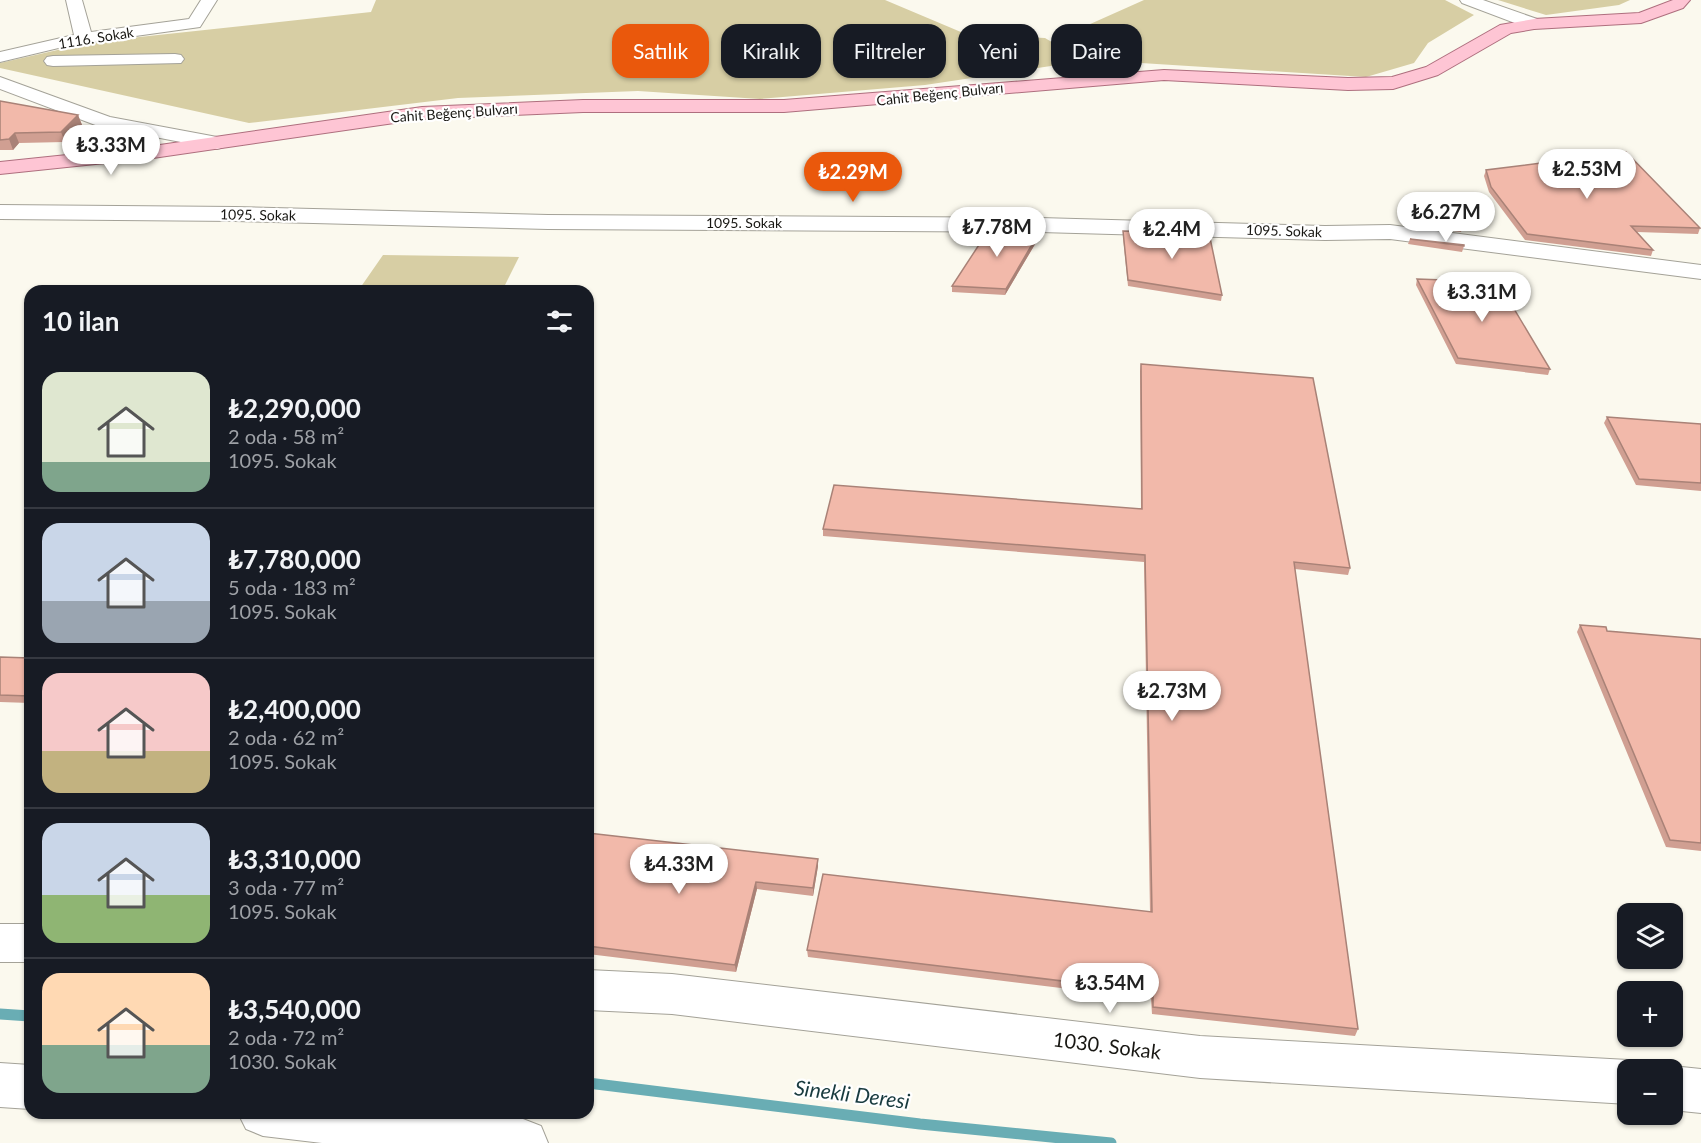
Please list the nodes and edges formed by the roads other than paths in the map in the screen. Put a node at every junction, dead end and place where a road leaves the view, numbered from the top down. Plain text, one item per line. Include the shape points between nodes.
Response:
1 (74, 0) edge
2 (209, 0) edge
3 (1468, 0) edge
4 (1682, 0) edge
5 (1534, 24) junction
6 (84, 39) junction
7 (0, 59) edge
8 (176, 59) dead end
9 (0, 83) edge
10 (217, 143) junction
11 (0, 162) edge
12 (0, 168) edge
13 (4, 216) edge
14 (1701, 272) edge
15 (0, 943) edge
16 (24, 943) edge
17 (594, 990) edge
18 (1617, 1081) edge
19 (0, 1085) edge
20 (24, 1087) edge
21 (1683, 1089) edge
22 (1701, 1091) edge
23 (314, 1119) edge
24 (523, 1143) edge

1 - 6 street
2 - 6 street, 1116. Sokak via 194,23
3 - 5 street
4 - 5 main road, Cahit Beğenç Bulvarı via 1641,18
5 - 10 main road, Cahit Beğenç Bulvarı via 1506,29 1432,70 1393,83 1123,76 796,105 583,106 422,113
6 - 7 street, 1116. Sokak via 20,51
7 - 8 street
9 - 10 street via 105,122
10 - 11 main road, Cahit Beğenç Bulvarı
10 - 12 main road, Cahit Beğenç Bulvarı
13 - 14 street, 1095. Sokak via 235,214 548,222 1390,232
15 - 16 street
17 - 18 street, 1030. Sokak via 672,994 1200,1058
19 - 20 street
21 - 22 street
23 - 24 street

